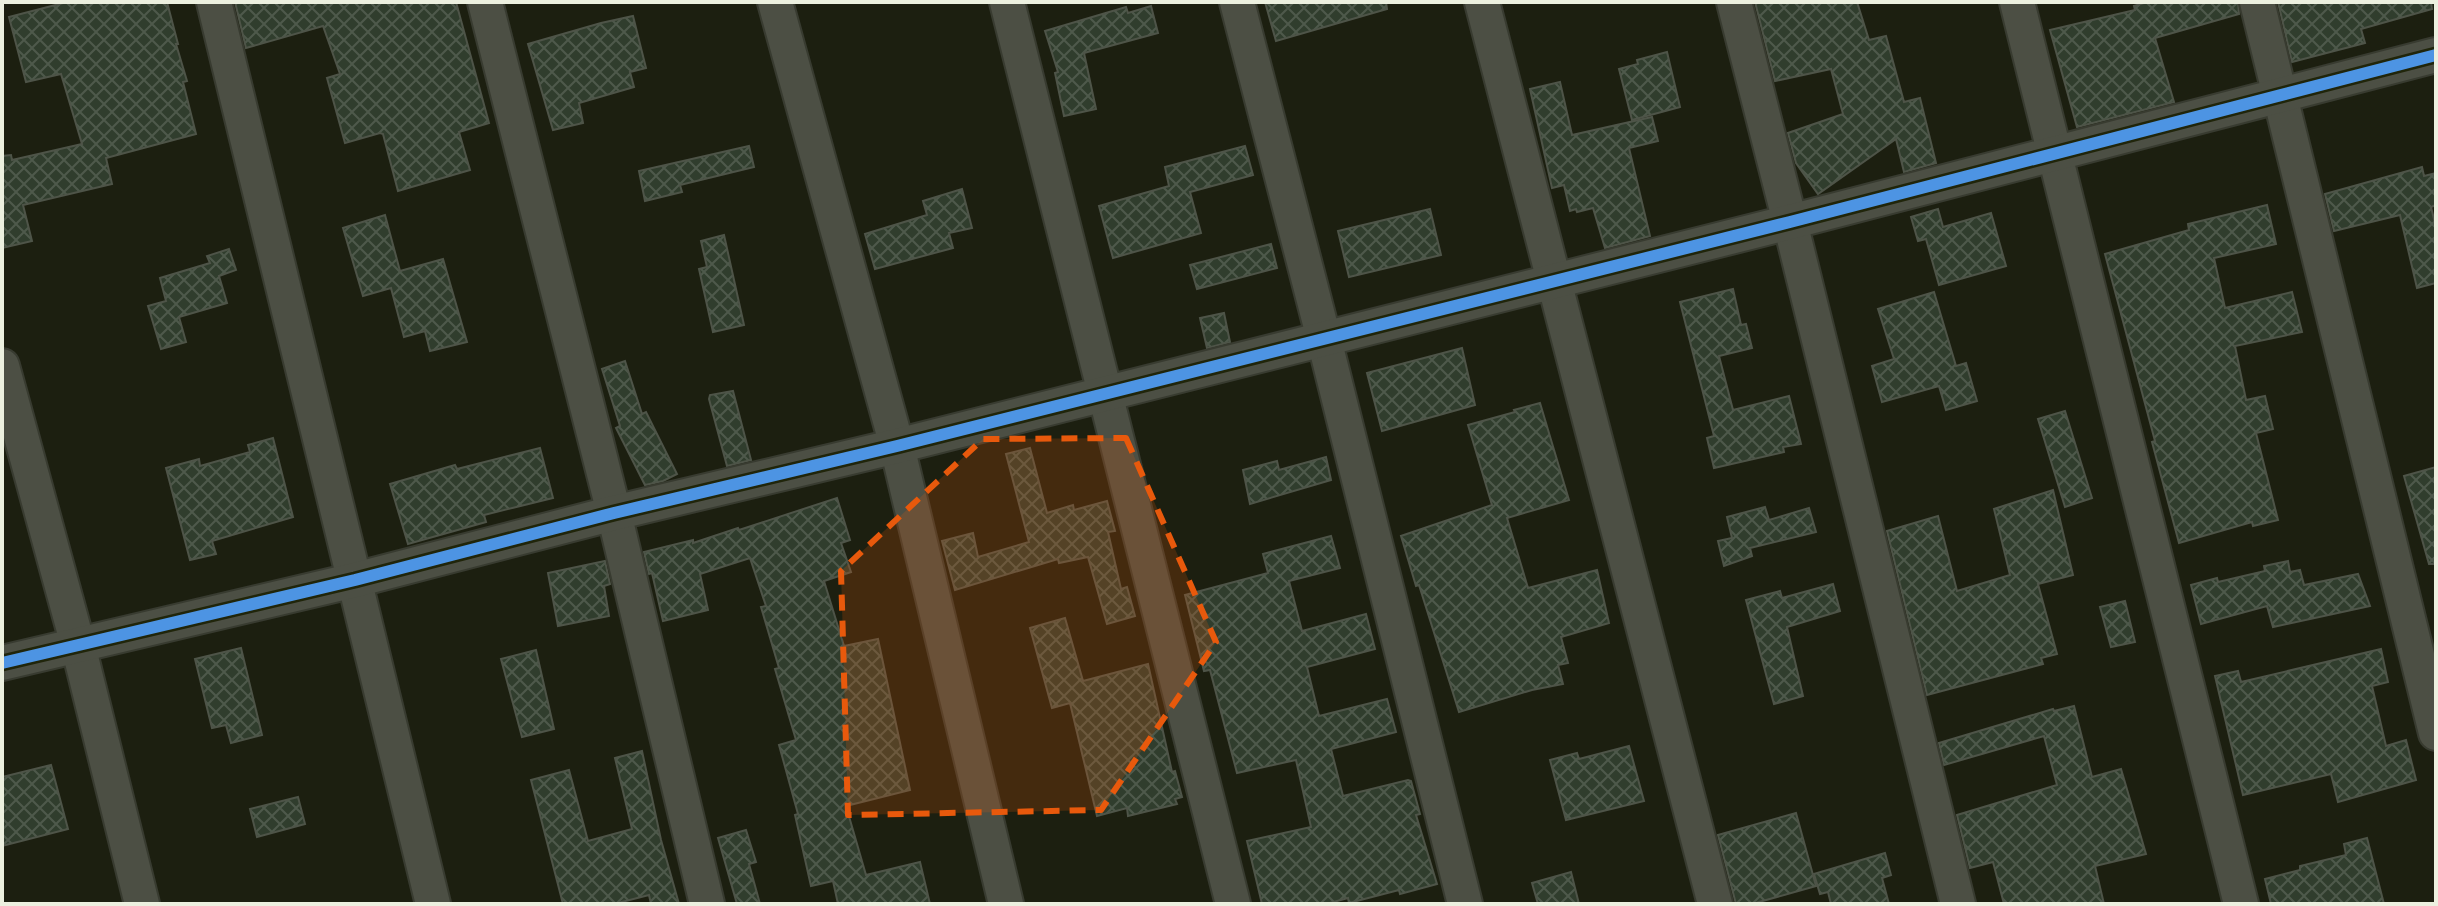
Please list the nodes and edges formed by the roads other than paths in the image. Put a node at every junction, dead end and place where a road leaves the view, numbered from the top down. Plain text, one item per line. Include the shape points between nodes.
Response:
1 (214, 2) edge
2 (485, 2) edge
3 (775, 2) edge
4 (1007, 2) edge
5 (1237, 2) edge
6 (1482, 2) edge
7 (1734, 2) edge
8 (2017, 2) edge
9 (2257, 2) edge
10 (2436, 55) edge
11 (2279, 95) junction
12 (2055, 153) junction
13 (1790, 222) junction
14 (1556, 281) junction
15 (1324, 339) junction
16 (2, 366) edge
17 (1106, 394) junction
18 (897, 446) junction
19 (614, 513) junction
20 (355, 580) junction
21 (78, 645) junction
22 (2, 663) edge
23 (2436, 733) edge
24 (1461, 903) edge
25 (142, 904) edge
26 (433, 904) edge
27 (707, 904) edge
28 (1006, 904) edge
29 (1233, 904) edge
30 (1715, 904) edge
31 (1958, 904) edge
32 (2241, 904) edge

1 - 20 street
2 - 19 street
3 - 18 street
4 - 17 street
5 - 15 street
6 - 14 street
7 - 13 street
8 - 12 street
9 - 11 street
10 - 11 street
11 - 12 street
11 - 23 street
12 - 13 street
12 - 32 street
13 - 14 street
13 - 31 street
14 - 15 street
14 - 30 street
15 - 17 street
15 - 24 street
16 - 21 street
17 - 18 street
17 - 29 street
18 - 19 street
18 - 28 street
19 - 20 street
19 - 27 street
20 - 21 street
20 - 26 street
21 - 22 street
21 - 25 street

